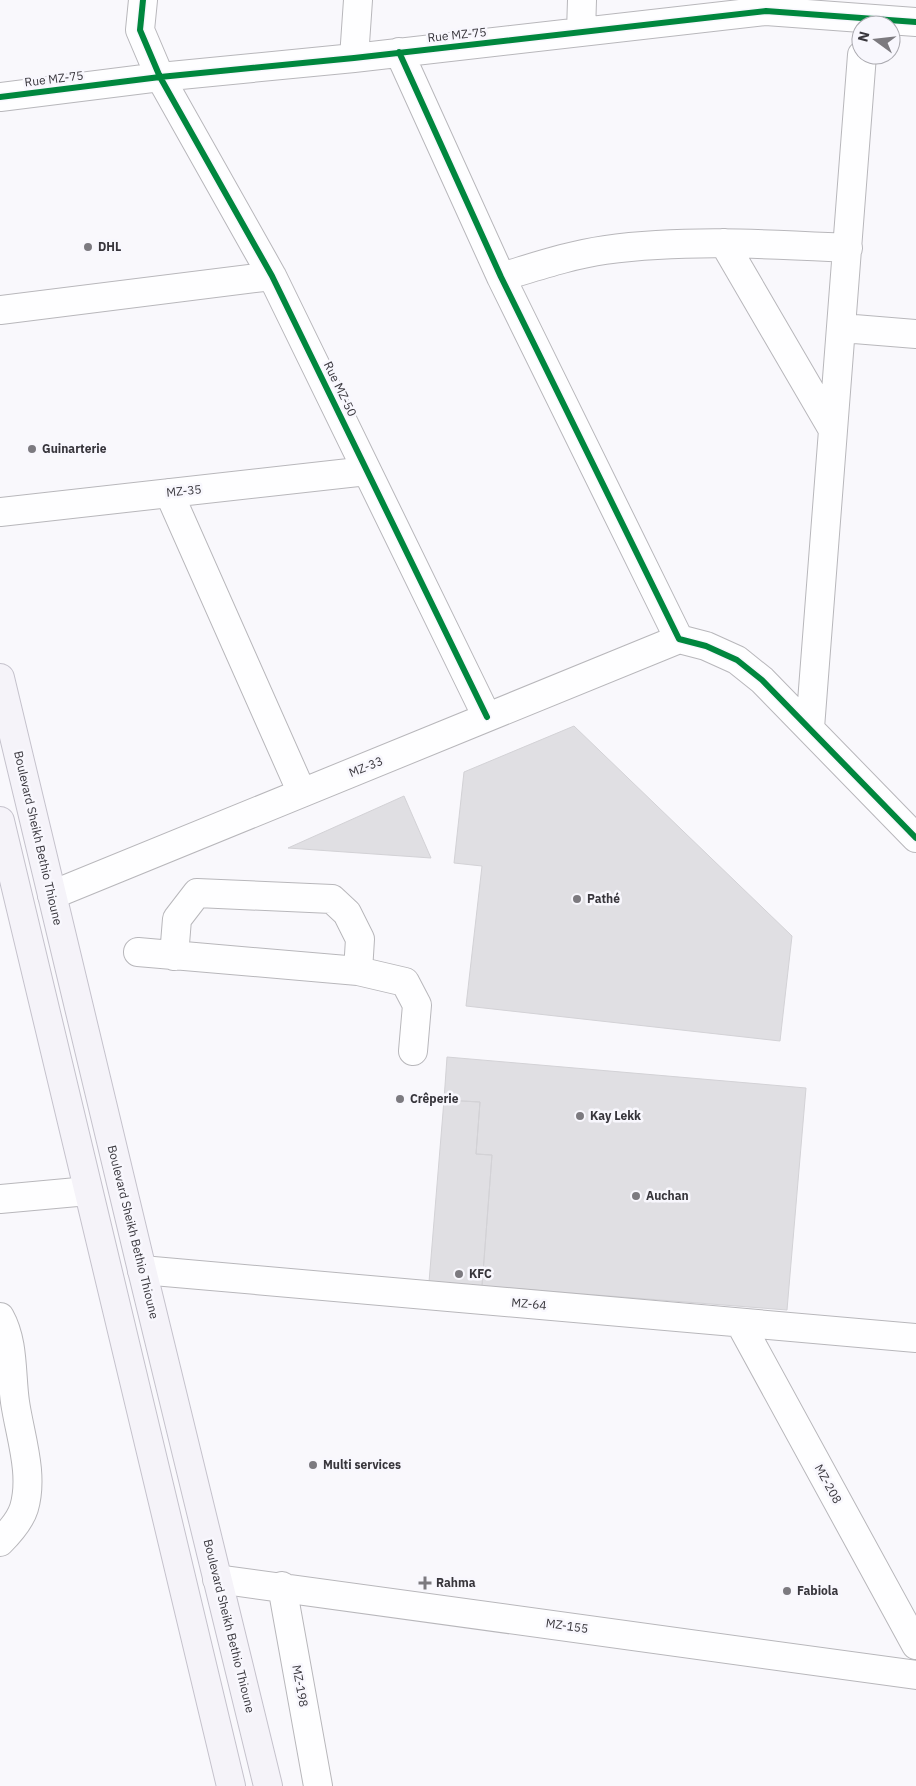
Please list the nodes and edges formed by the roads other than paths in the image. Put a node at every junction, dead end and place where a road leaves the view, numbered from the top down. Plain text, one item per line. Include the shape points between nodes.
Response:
1 (143, 0) edge
2 (358, 0) edge
3 (582, 0) edge
4 (851, 20) edge
5 (901, 22) edge
6 (916, 22) edge
7 (580, 32) junction
8 (399, 52) junction
9 (354, 58) junction
10 (861, 65) edge
11 (160, 77) junction
12 (0, 97) edge
13 (724, 243) junction
14 (848, 248) junction
15 (272, 276) junction
16 (502, 277) junction
17 (0, 310) edge
18 (842, 328) junction
19 (916, 334) edge
20 (833, 430) junction
21 (367, 471) junction
22 (170, 493) junction
23 (0, 512) edge
24 (679, 639) junction
25 (0, 678) edge
26 (488, 717) junction
27 (810, 728) junction
28 (302, 792) junction
29 (0, 821) edge
30 (916, 838) edge
31 (52, 894) junction
32 (138, 952) dead end
33 (174, 956) junction
34 (358, 971) junction
35 (413, 1051) dead end
36 (88, 1191) junction
37 (0, 1199) edge
38 (142, 1270) junction
39 (0, 1317) edge
40 (740, 1323) junction
41 (916, 1338) edge
42 (8, 1402) edge
43 (12, 1451) edge
44 (0, 1542) edge
45 (217, 1579) junction
46 (282, 1586) junction
47 (916, 1645) edge
48 (916, 1675) edge
49 (230, 1786) edge
50 (268, 1786) edge
51 (318, 1786) edge

1 - 11 street, Rue MZ-50 via 140,30
2 - 9 street
3 - 7 street
4 - 7 street, Rue MZ-75 via 766,11
5 - 6 street, Rue MZ-75
7 - 8 street, Rue MZ-75
8 - 9 street, Rue MZ-75
8 - 16 street
9 - 11 street, Rue MZ-75
10 - 14 street
11 - 12 street, Rue MZ-75
11 - 15 street, Rue MZ-50
13 - 14 street
13 - 16 street via 604,250
13 - 20 street
14 - 18 street
15 - 17 street
15 - 21 street, Rue MZ-50
16 - 24 street
18 - 19 street
18 - 20 street
20 - 27 street
21 - 22 street, MZ-35
21 - 26 street, Rue MZ-50
22 - 23 street, MZ-35
22 - 28 street
24 - 26 street, MZ-33
24 - 27 street via 706,646 736,660 762,680
25 - 31 main road, Boulevard Sheikh Bethio Thioune
26 - 28 street, MZ-33
27 - 30 street
28 - 31 street, MZ-33
29 - 36 main road
31 - 38 main road, Boulevard Sheikh Bethio Thioune
32 - 33 street
33 - 34 street
33 - 34 street via 177,919 196,893 332,899 347,913 360,939
34 - 35 street via 404,982 416,1005
36 - 37 street
36 - 49 main road
38 - 40 street, MZ-64
38 - 45 main road, Boulevard Sheikh Bethio Thioune
39 - 42 street via 6,1326 10,1351
40 - 41 street, MZ-64
40 - 47 street, MZ-208
42 - 43 street
43 - 44 street via 28,1483 24,1508 12,1531
45 - 46 street, MZ-155
45 - 50 main road, Boulevard Sheikh Bethio Thioune
46 - 48 street, MZ-155
46 - 51 street, MZ-198

